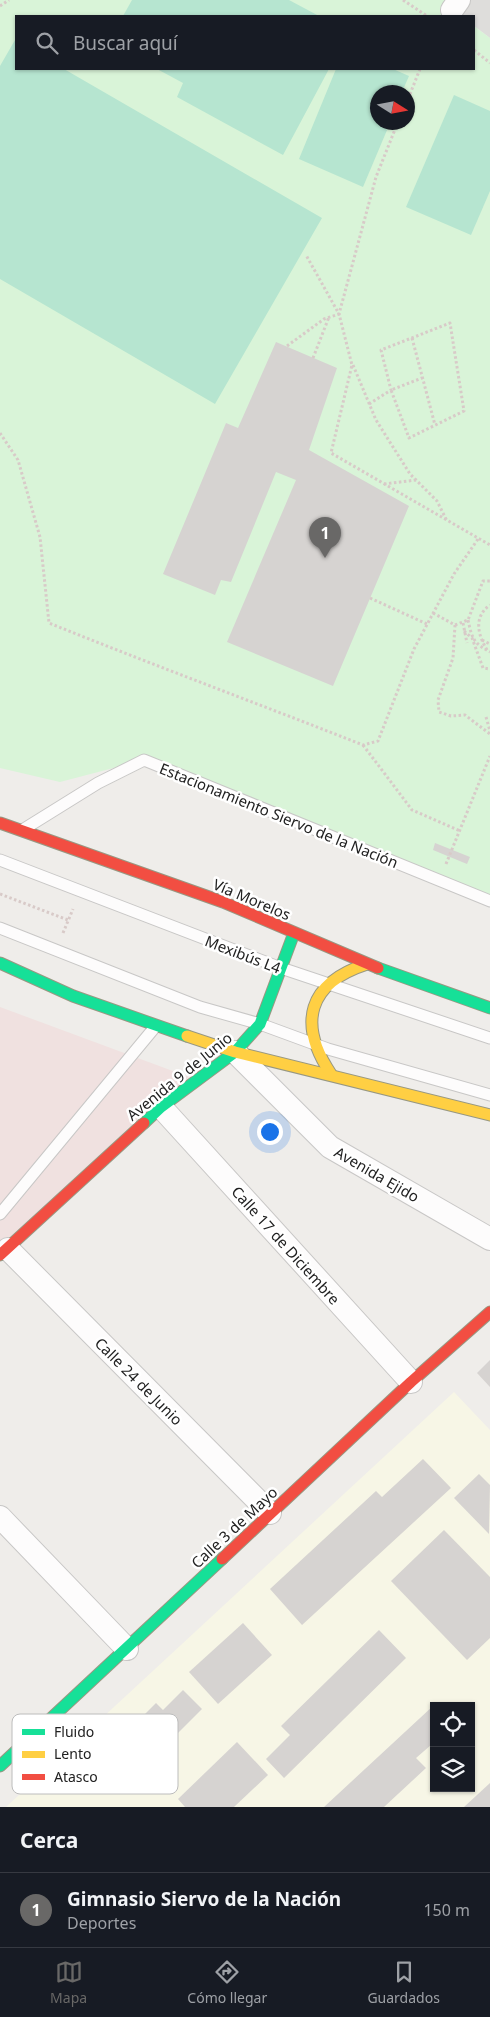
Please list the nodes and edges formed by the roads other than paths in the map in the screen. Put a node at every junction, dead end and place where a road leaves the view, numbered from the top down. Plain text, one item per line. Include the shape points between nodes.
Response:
1 (0, 823) edge
2 (21, 831) junction
3 (0, 860) edge
4 (490, 902) edge
5 (0, 928) edge
6 (294, 934) junction
7 (0, 963) edge
8 (367, 964) junction
9 (281, 968) junction
10 (328, 985) junction
11 (490, 1008) edge
12 (260, 1024) junction
13 (156, 1026) junction
14 (490, 1038) edge
15 (313, 1044) junction
16 (235, 1052) junction
17 (331, 1074) junction
18 (490, 1095) edge
19 (161, 1107) junction
20 (490, 1114) edge
21 (0, 1214) edge
22 (490, 1238) edge
23 (4, 1252) edge
24 (490, 1312) edge
25 (411, 1382) junction
26 (270, 1513) junction
27 (0, 1517) edge
28 (127, 1649) junction
29 (56, 1714) edge
30 (12, 1755) edge
31 (0, 1766) edge

1 - 2 main road, Vía Morelos
2 - 4 lane, Estacionamiento Siervo de la Nación via 98,783 144,760
2 - 6 main road, Vía Morelos via 223,902
3 - 9 lane, Mexibús L4
5 - 12 lane via 200,1007
6 - 8 main road, Vía Morelos
6 - 9 main road, Avenida 9 de Junio
7 - 13 main road via 73,996
8 - 10 main road via 341,973
8 - 11 main road, Vía Morelos
9 - 10 lane, Mexibús L4
9 - 12 main road, Avenida 9 de Junio
10 - 14 lane, Mexibús L4
10 - 15 main road via 315,1004 311,1019
12 - 15 lane
12 - 16 main road, Avenida 9 de Junio
13 - 16 main road
13 - 21 lane
15 - 17 main road
15 - 18 lane
16 - 17 main road
16 - 19 main road, Avenida 9 de Junio
16 - 22 street, Avenida Ejido via 330,1147
17 - 20 main road
19 - 23 main road, Avenida 9 de Junio
19 - 25 street, Calle 17 de Diciembre
23 - 26 street, Calle 24 de Junio
24 - 25 main road, Calle 3 de Mayo
25 - 26 main road, Calle 3 de Mayo
26 - 28 main road, Calle 3 de Mayo
27 - 28 street
28 - 29 main road, Calle 3 de Mayo
30 - 31 main road, Calle 3 de Mayo

